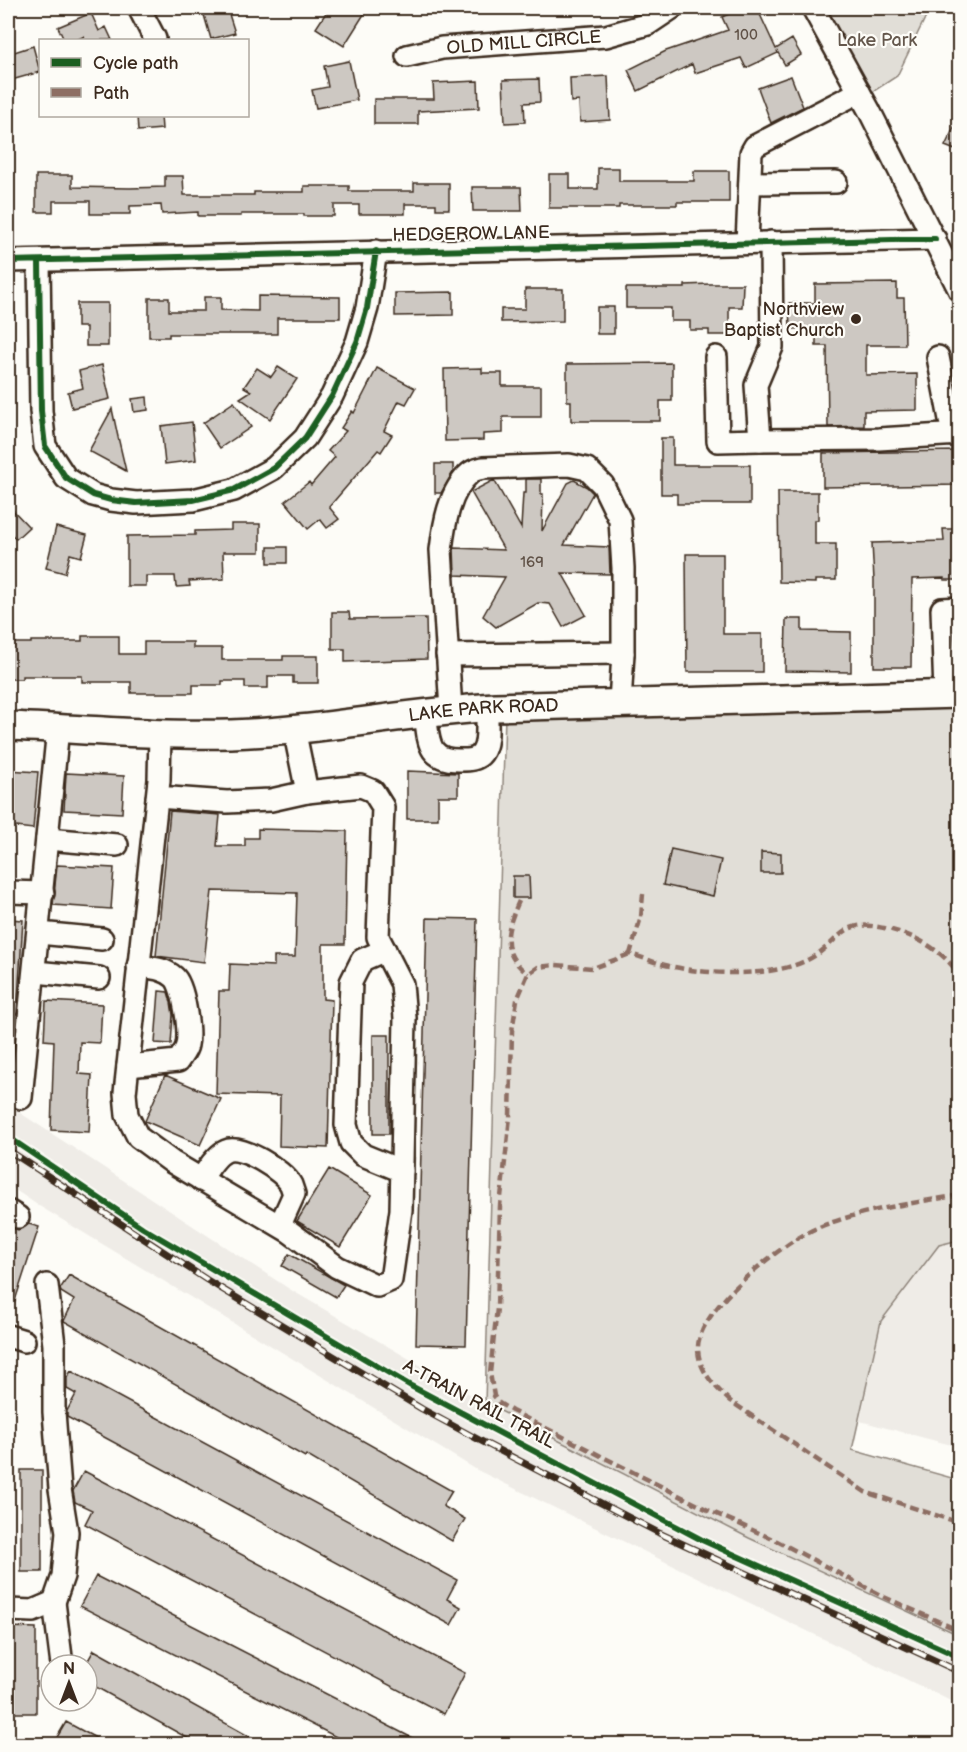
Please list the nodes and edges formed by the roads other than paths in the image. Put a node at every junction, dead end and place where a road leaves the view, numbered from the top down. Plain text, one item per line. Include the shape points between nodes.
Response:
1 (139, 8) edge
2 (672, 8) edge
3 (813, 8) edge
4 (155, 39) dead end
5 (406, 56) dead end
6 (859, 92) junction
7 (836, 182) dead end
8 (750, 183) junction
9 (935, 239) junction
10 (771, 242) junction
11 (747, 243) junction
12 (376, 251) junction
13 (8, 261) edge
14 (39, 261) junction
15 (960, 291) edge
16 (716, 357) dead end
17 (938, 357) dead end
18 (956, 435) edge
19 (760, 440) junction
20 (960, 608) edge
21 (623, 653) junction
22 (447, 655) junction
23 (952, 682) edge
24 (620, 703) junction
25 (487, 707) junction
26 (438, 711) junction
27 (8, 726) edge
28 (58, 728) junction
29 (294, 729) junction
30 (160, 733) junction
31 (307, 792) junction
32 (157, 796) junction
33 (47, 838) junction
34 (117, 845) dead end
35 (8, 892) edge
36 (43, 893) junction
37 (39, 933) junction
38 (102, 939) dead end
39 (385, 950) junction
40 (138, 966) junction
41 (34, 972) junction
42 (99, 978) dead end
43 (128, 1066) junction
44 (21, 1098) dead end
45 (402, 1171) junction
46 (201, 1180) junction
47 (280, 1225) junction
48 (46, 1285) dead end
49 (54, 1602) junction
50 (8, 1610) edge
51 (60, 1653) edge

1 - 4 street
2 - 5 street, OLD MILL CIRCLE via 648,24 606,36 442,48
3 - 6 street
6 - 8 street via 755,146 751,153
6 - 9 street
7 - 8 street
8 - 11 street
9 - 10 street, HEDGEROW LANE
9 - 15 street
10 - 11 street, HEDGEROW LANE
10 - 19 street via 772,347 756,385
11 - 12 street, HEDGEROW LANE
12 - 14 street, HEDGEROW LANE
12 - 14 street via 357,342 332,396 305,438 274,468 234,490 193,500 136,503 93,495 66,478 45,446
13 - 14 street, HEDGEROW LANE
16 - 19 street via 718,441
17 - 18 street
18 - 19 street
20 - 23 street via 942,609
21 - 22 street
21 - 22 street via 620,520 603,485 587,469 569,465 483,468 471,472 458,489 444,524 441,550
21 - 24 street
22 - 26 street
23 - 24 main road, LAKE PARK ROAD
24 - 25 main road, LAKE PARK ROAD
25 - 26 main road, LAKE PARK ROAD
25 - 26 street via 486,744 482,754 473,759 454,760 434,753 430,744
26 - 29 main road, LAKE PARK ROAD
27 - 28 main road, LAKE PARK ROAD
28 - 30 main road, LAKE PARK ROAD
28 - 33 street
29 - 30 main road, LAKE PARK ROAD via 232,734
29 - 31 street
30 - 32 street
31 - 32 street via 271,800 227,802
31 - 39 street via 361,786 374,791 383,807 378,937
32 - 40 street
33 - 34 street
33 - 36 street
35 - 36 street
36 - 37 street
37 - 38 street
37 - 41 street
39 - 45 street via 402,984 405,1018
39 - 45 street via 362,960 351,982 346,1125 351,1143 363,1155
40 - 43 street
40 - 43 street via 165,970 177,979 188,1029 187,1047 178,1061
41 - 42 street
41 - 44 street
43 - 46 street via 127,1115 138,1137
45 - 47 street via 391,1280 377,1286 337,1266
46 - 47 street
46 - 47 street via 224,1151 235,1148 248,1153 290,1183 294,1194
48 - 49 street via 54,1345 60,1489 67,1532 63,1576
49 - 50 street via 33,1611
49 - 51 street

